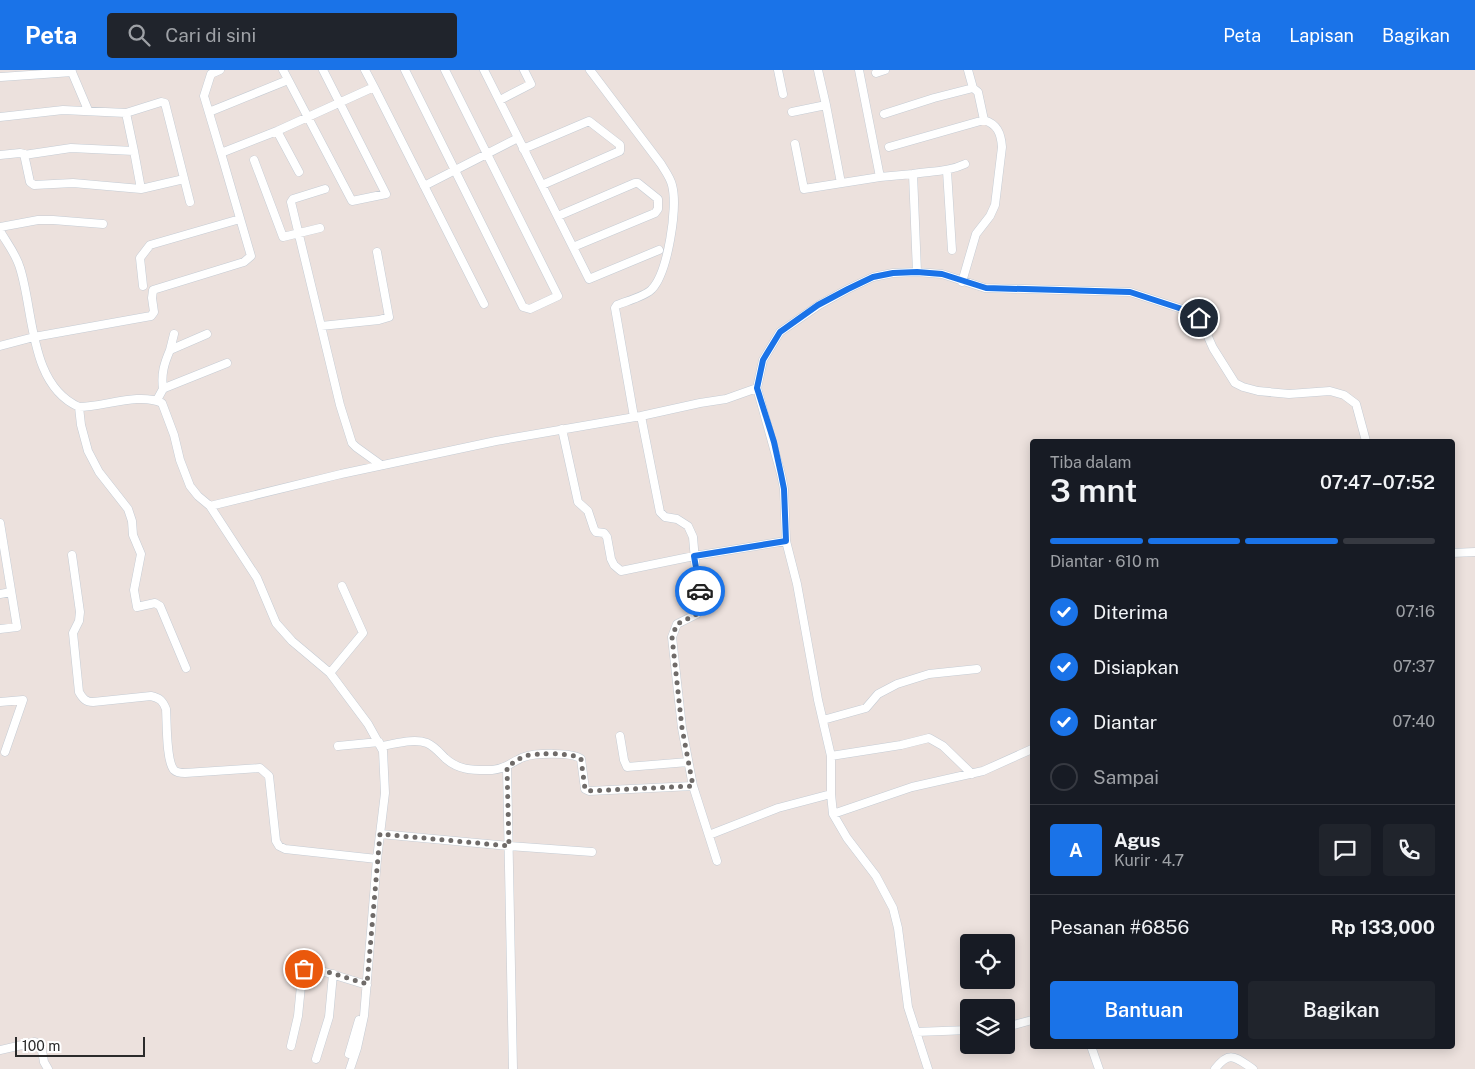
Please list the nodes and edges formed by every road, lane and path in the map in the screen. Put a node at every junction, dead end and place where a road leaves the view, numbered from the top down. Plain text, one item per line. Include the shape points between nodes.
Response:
1 (220, 70) edge
2 (283, 70) edge
3 (323, 70) edge
4 (365, 70) edge
5 (406, 70) edge
6 (445, 70) edge
7 (484, 70) edge
8 (524, 70) edge
9 (590, 70) edge
10 (778, 70) edge
11 (818, 70) edge
12 (859, 70) edge
13 (885, 70) edge
14 (968, 70) edge
15 (72, 71) edge
16 (876, 73) dead end
17 (1, 74) edge
18 (288, 80) junction
19 (374, 87) junction
20 (973, 88) junction
21 (783, 94) dead end
22 (500, 100) junction
23 (340, 103) junction
24 (826, 105) junction
25 (88, 110) junction
26 (209, 112) junction
27 (792, 112) dead end
28 (126, 113) junction
29 (884, 114) dead end
30 (0, 117) edge
31 (307, 117) junction
32 (984, 120) junction
33 (277, 131) junction
34 (518, 138) junction
35 (795, 144) dead end
36 (889, 147) dead end
37 (524, 148) junction
38 (134, 151) junction
39 (221, 153) junction
40 (488, 154) junction
41 (0, 155) edge
42 (24, 155) junction
43 (254, 160) dead end
44 (965, 164) dead end
45 (456, 170) junction
46 (947, 171) junction
47 (299, 172) dead end
48 (913, 174) junction
49 (880, 177) junction
50 (184, 179) junction
51 (841, 183) junction
52 (542, 185) junction
53 (424, 186) junction
54 (141, 189) junction
55 (325, 189) dead end
56 (190, 202) dead end
57 (558, 216) junction
58 (240, 219) junction
59 (103, 224) dead end
60 (0, 227) edge
61 (320, 228) dead end
62 (0, 231) edge
63 (300, 234) junction
64 (573, 247) junction
65 (659, 250) dead end
66 (952, 250) dead end
67 (377, 252) dead end
68 (917, 272) junction
69 (962, 282) junction
70 (144, 286) dead end
71 (484, 304) dead end
72 (321, 326) junction
73 (174, 334) dead end
74 (207, 334) dead end
75 (34, 337) junction
76 (0, 346) edge
77 (170, 350) junction
78 (227, 363) dead end
79 (757, 388) junction
80 (163, 389) junction
81 (157, 400) junction
82 (78, 407) junction
83 (638, 416) junction
84 (562, 429) junction
85 (1365, 439) edge
86 (381, 465) junction
87 (210, 506) junction
88 (0, 523) edge
89 (786, 541) junction
90 (1475, 552) edge
91 (1455, 553) edge
92 (72, 555) dead end
93 (694, 556) junction
94 (3, 559) edge
95 (342, 586) dead end
96 (11, 592) junction
97 (0, 594) edge
98 (0, 629) edge
99 (186, 668) dead end
100 (977, 669) dead end
101 (330, 673) junction
102 (0, 702) edge
103 (823, 720) junction
104 (620, 736) dead end
105 (380, 744) junction
106 (338, 746) dead end
107 (1030, 749) edge
108 (5, 752) dead end
109 (831, 756) junction
110 (688, 762) junction
111 (507, 767) junction
112 (972, 774) junction
113 (693, 786) junction
114 (831, 794) junction
115 (833, 814) junction
116 (380, 834) junction
117 (709, 836) junction
118 (509, 846) junction
119 (592, 852) dead end
120 (377, 859) junction
121 (716, 861) dead end
122 (333, 974) junction
123 (365, 984) junction
124 (1030, 1021) edge
125 (1015, 1025) edge
126 (960, 1030) edge
127 (916, 1032) junction
128 (291, 1046) dead end
129 (1092, 1049) edge
130 (0, 1050) edge
131 (349, 1054) dead end
132 (316, 1059) dead end
133 (48, 1069) edge
134 (350, 1069) edge
135 (514, 1069) edge
136 (928, 1069) edge
137 (1099, 1069) edge
138 (1215, 1069) edge
139 (1253, 1069) edge

1 - 26 street via 211,74 204,96
2 - 18 street
3 - 23 street
4 - 19 street
5 - 45 street
6 - 40 street
7 - 22 street
8 - 22 street via 531,84
9 - 83 street via 661,164 674,195 670,243 658,280 648,292 617,304 615,308
10 - 21 street
11 - 24 street
12 - 49 street
13 - 16 street
14 - 20 street
15 - 17 street
15 - 25 street
18 - 26 street
18 - 31 street
19 - 23 street
19 - 53 street
20 - 29 street
20 - 32 street via 978,92
22 - 34 street
23 - 31 street
23 - 31 street via 386,194 352,201
24 - 27 street
24 - 51 street
25 - 28 street
25 - 30 street
26 - 39 street
28 - 38 street
28 - 50 street via 165,103
31 - 33 street
32 - 36 street
32 - 69 street via 995,124 1002,140 997,195 993,212 975,238
33 - 39 street
33 - 47 street
34 - 37 street
34 - 40 street
35 - 51 street via 804,189
37 - 52 street
37 - 52 street via 588,121 620,145 620,151
38 - 42 street via 71,148
38 - 54 street
39 - 58 street
40 - 45 street
40 - 45 street via 558,296 530,309 523,307
41 - 42 street
42 - 54 street via 30,182 34,185
43 - 63 street via 281,235 284,238
44 - 46 street
45 - 53 street
46 - 48 street
46 - 66 street
48 - 49 street
48 - 68 street
49 - 51 street
50 - 54 street
50 - 56 street
52 - 57 street
53 - 71 street
55 - 63 street via 292,200
57 - 64 street
57 - 64 street via 635,183 658,199 656,213
58 - 70 street via 150,245 140,258
58 - 75 street via 251,256 244,262 153,290 154,312 151,316
59 - 60 street via 38,220
61 - 63 street
62 - 75 street via 20,266
63 - 72 street
64 - 65 street via 589,279
67 - 72 street via 389,318
68 - 69 street via 942,274
68 - 79 street via 873,277 818,305 780,332 763,360
69 - 85 street via 986,288 1130,292 1182,309 1201,321 1235,383 1258,391 1289,394 1330,391 1344,395 1356,404
72 - 86 street via 352,443
73 - 77 street
74 - 77 street
75 - 76 street
75 - 82 street via 41,362 54,387
77 - 80 street via 163,366
78 - 80 street
79 - 83 street via 726,399
79 - 89 street via 784,489
80 - 81 street
81 - 82 street via 139,399
81 - 87 street via 166,410 190,486
82 - 99 street via 88,451 99,472 128,509 132,520 133,535 141,554 134,590 137,607 155,603 160,606
83 - 84 street
83 - 93 street via 660,512 688,526 693,537
84 - 86 street
84 - 93 street via 578,502 588,510 596,532 607,537 611,559 617,568 621,571
86 - 87 street
87 - 101 street via 257,578 276,623
88 - 94 street
89 - 93 street
89 - 103 street
90 - 91 street
92 - 120 street via 80,612 73,633 79,692 83,698 93,702 159,698 166,709 170,760 176,772 260,768 269,776 276,841 280,846
93 - 110 street via 701,595 697,614 677,624 672,637
94 - 96 street
95 - 101 street via 363,634
96 - 97 street
96 - 98 street via 17,626
100 - 103 street via 929,674 904,682 880,692 866,708
101 - 105 street
102 - 108 street via 23,700
103 - 109 street
104 - 110 street via 627,767
105 - 106 street
105 - 111 street via 423,742 462,769 497,770
105 - 116 street via 385,793
107 - 112 street
109 - 112 street via 929,738 943,746
109 - 114 street
110 - 113 street
111 - 113 street via 527,756 568,755 581,759 585,789 588,791
111 - 118 street
112 - 115 street via 912,787
113 - 117 street
114 - 115 street
114 - 117 street via 778,808
115 - 127 street via 876,876 893,908 908,1007
116 - 118 street
116 - 120 street
117 - 121 street
118 - 119 street
118 - 135 street
120 - 123 street
122 - 123 street
122 - 128 street via 304,969
122 - 132 street via 329,1017
123 - 131 street
123 - 134 street via 361,1034
124 - 125 street
126 - 127 street
127 - 136 street
129 - 137 street
130 - 133 street via 35,1042 41,1045
138 - 139 street via 1230,1056

